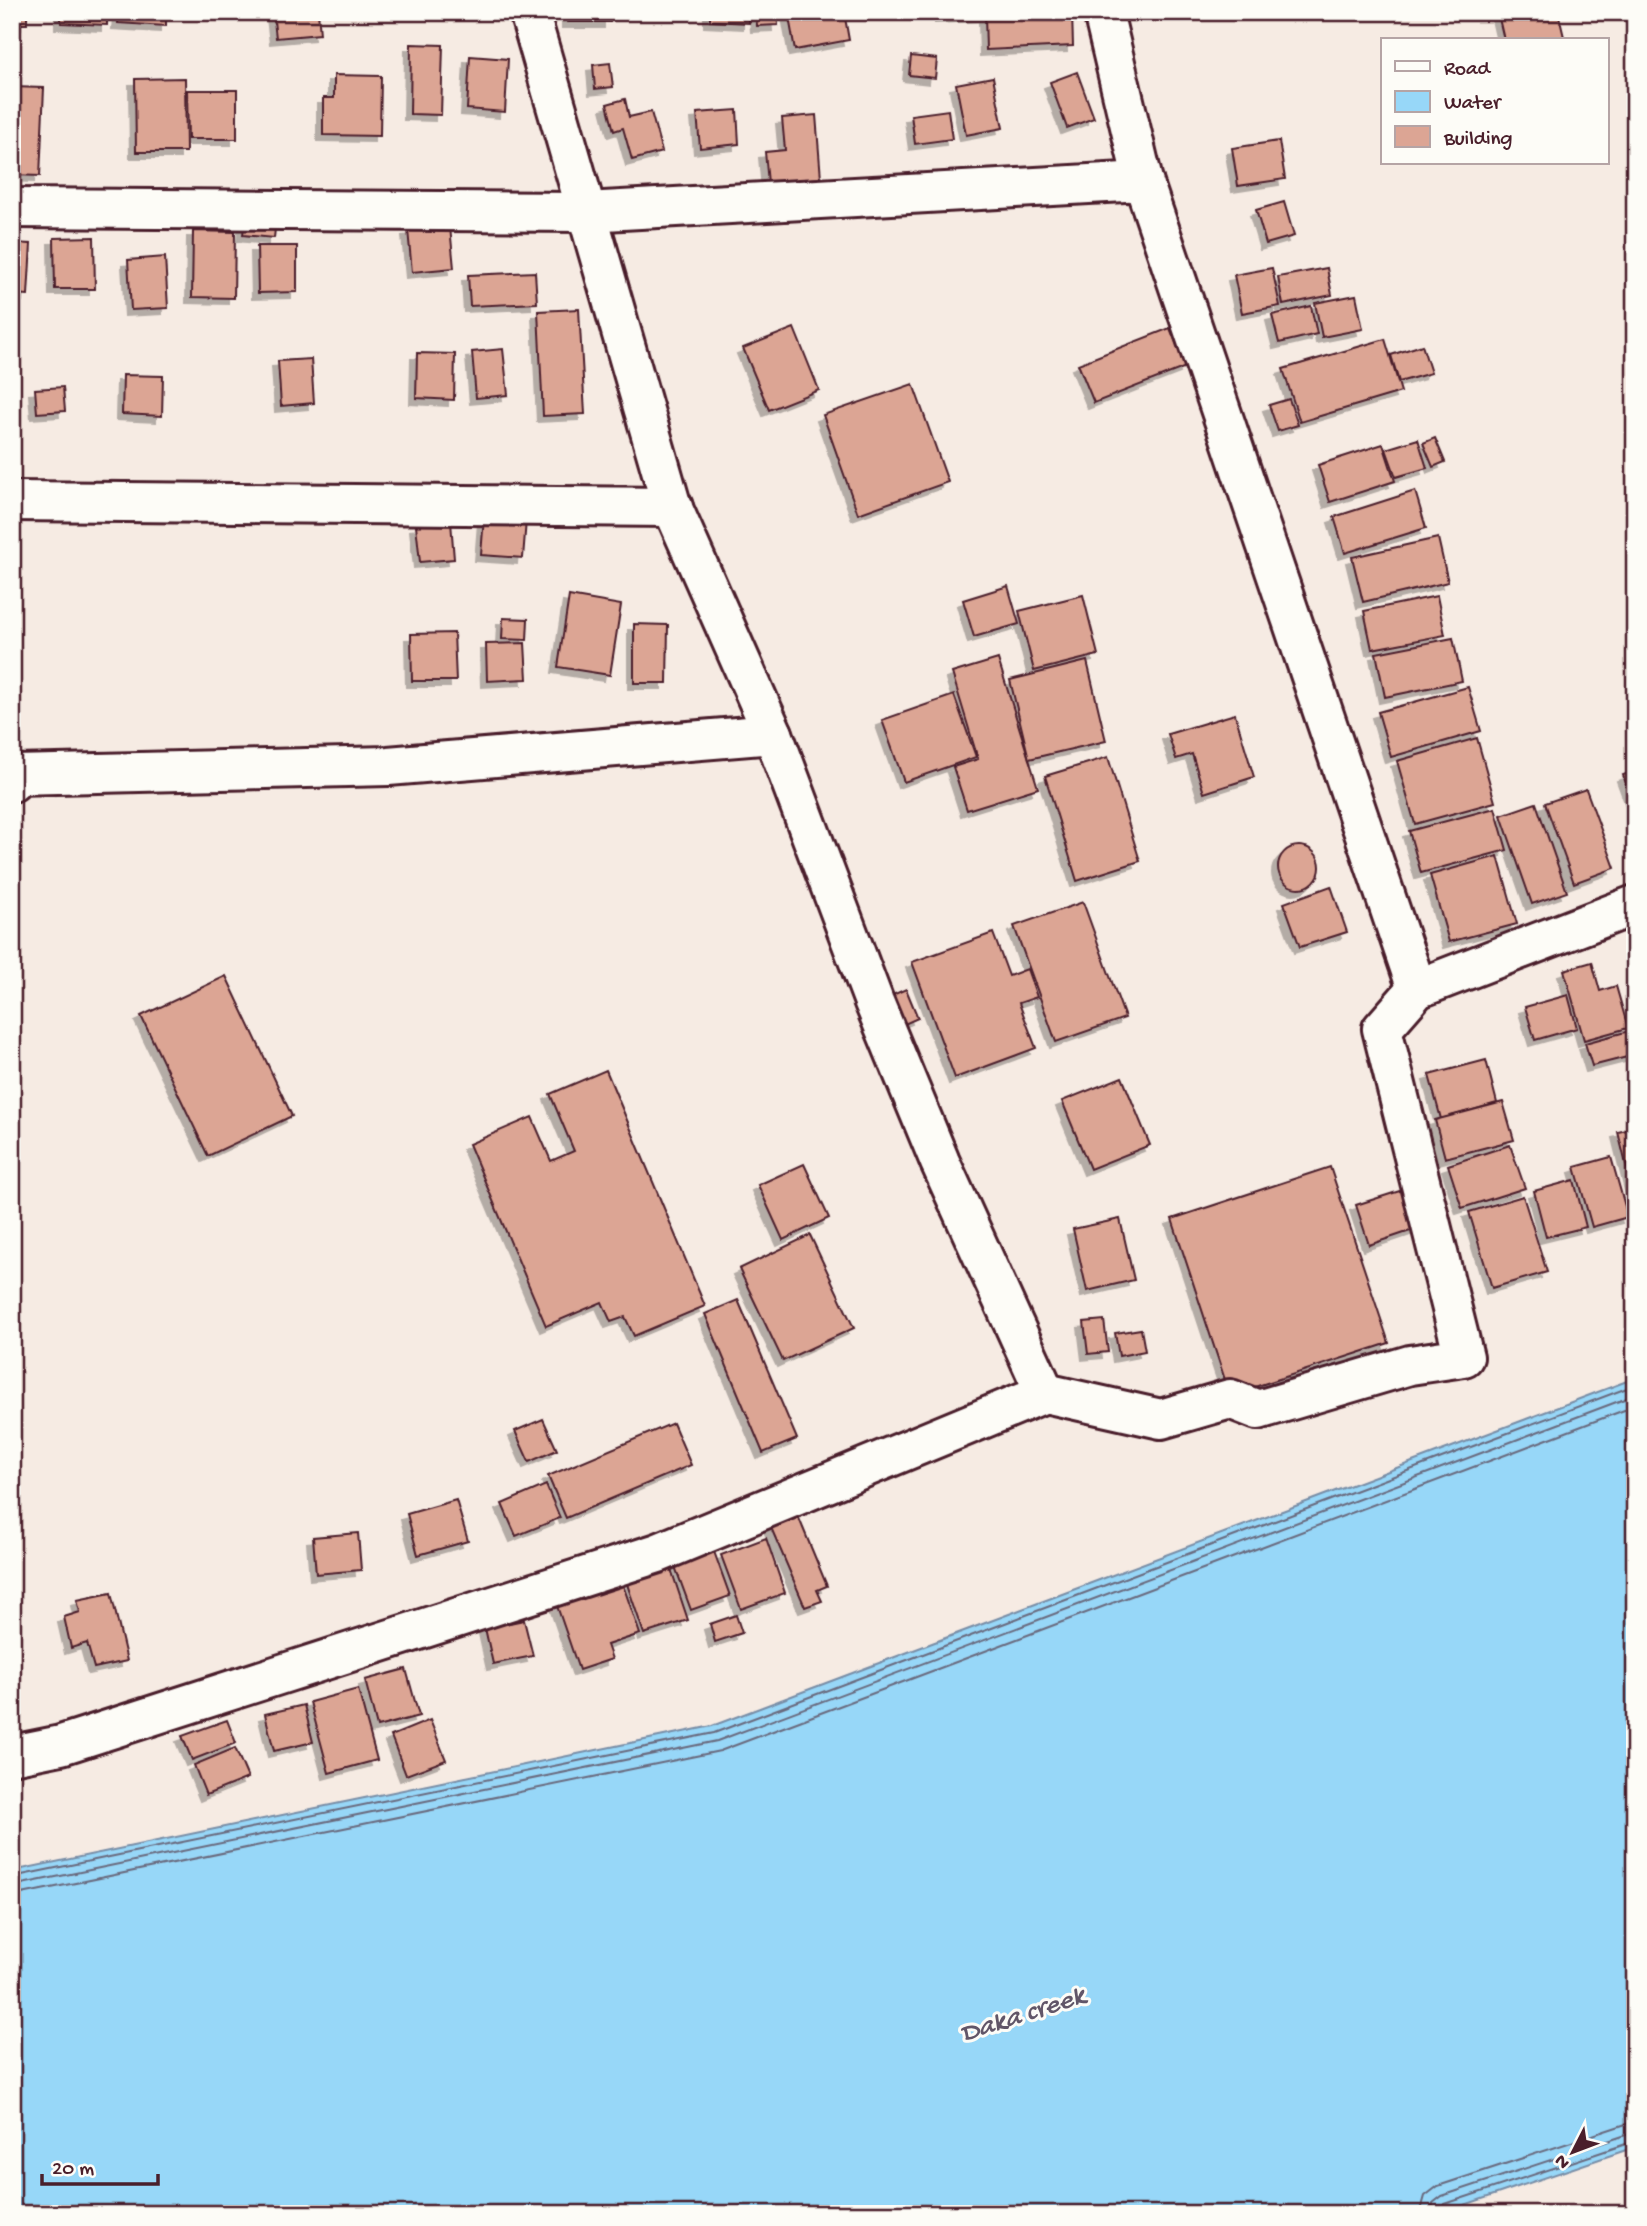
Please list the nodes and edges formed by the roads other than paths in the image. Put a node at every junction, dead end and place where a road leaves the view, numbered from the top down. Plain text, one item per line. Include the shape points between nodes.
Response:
1 (529, 12) edge
2 (1103, 12) edge
3 (1143, 181) junction
4 (12, 208) edge
5 (586, 212) junction
6 (12, 501) edge
7 (673, 507) junction
8 (773, 734) junction
9 (12, 782) edge
10 (1635, 905) edge
11 (1417, 989) junction
12 (1045, 1393) junction
13 (12, 1755) edge

1 - 5 street
2 - 3 street
3 - 5 street
3 - 11 street
4 - 5 street
5 - 7 street
6 - 7 street
7 - 8 street
8 - 9 street via 388,766 15,775
8 - 12 street via 940,1162
10 - 11 street
11 - 12 street via 1382,1029 1464,1357 1410,1365 1258,1410 1230,1399 1161,1419
12 - 13 street via 658,1553 61,1745

